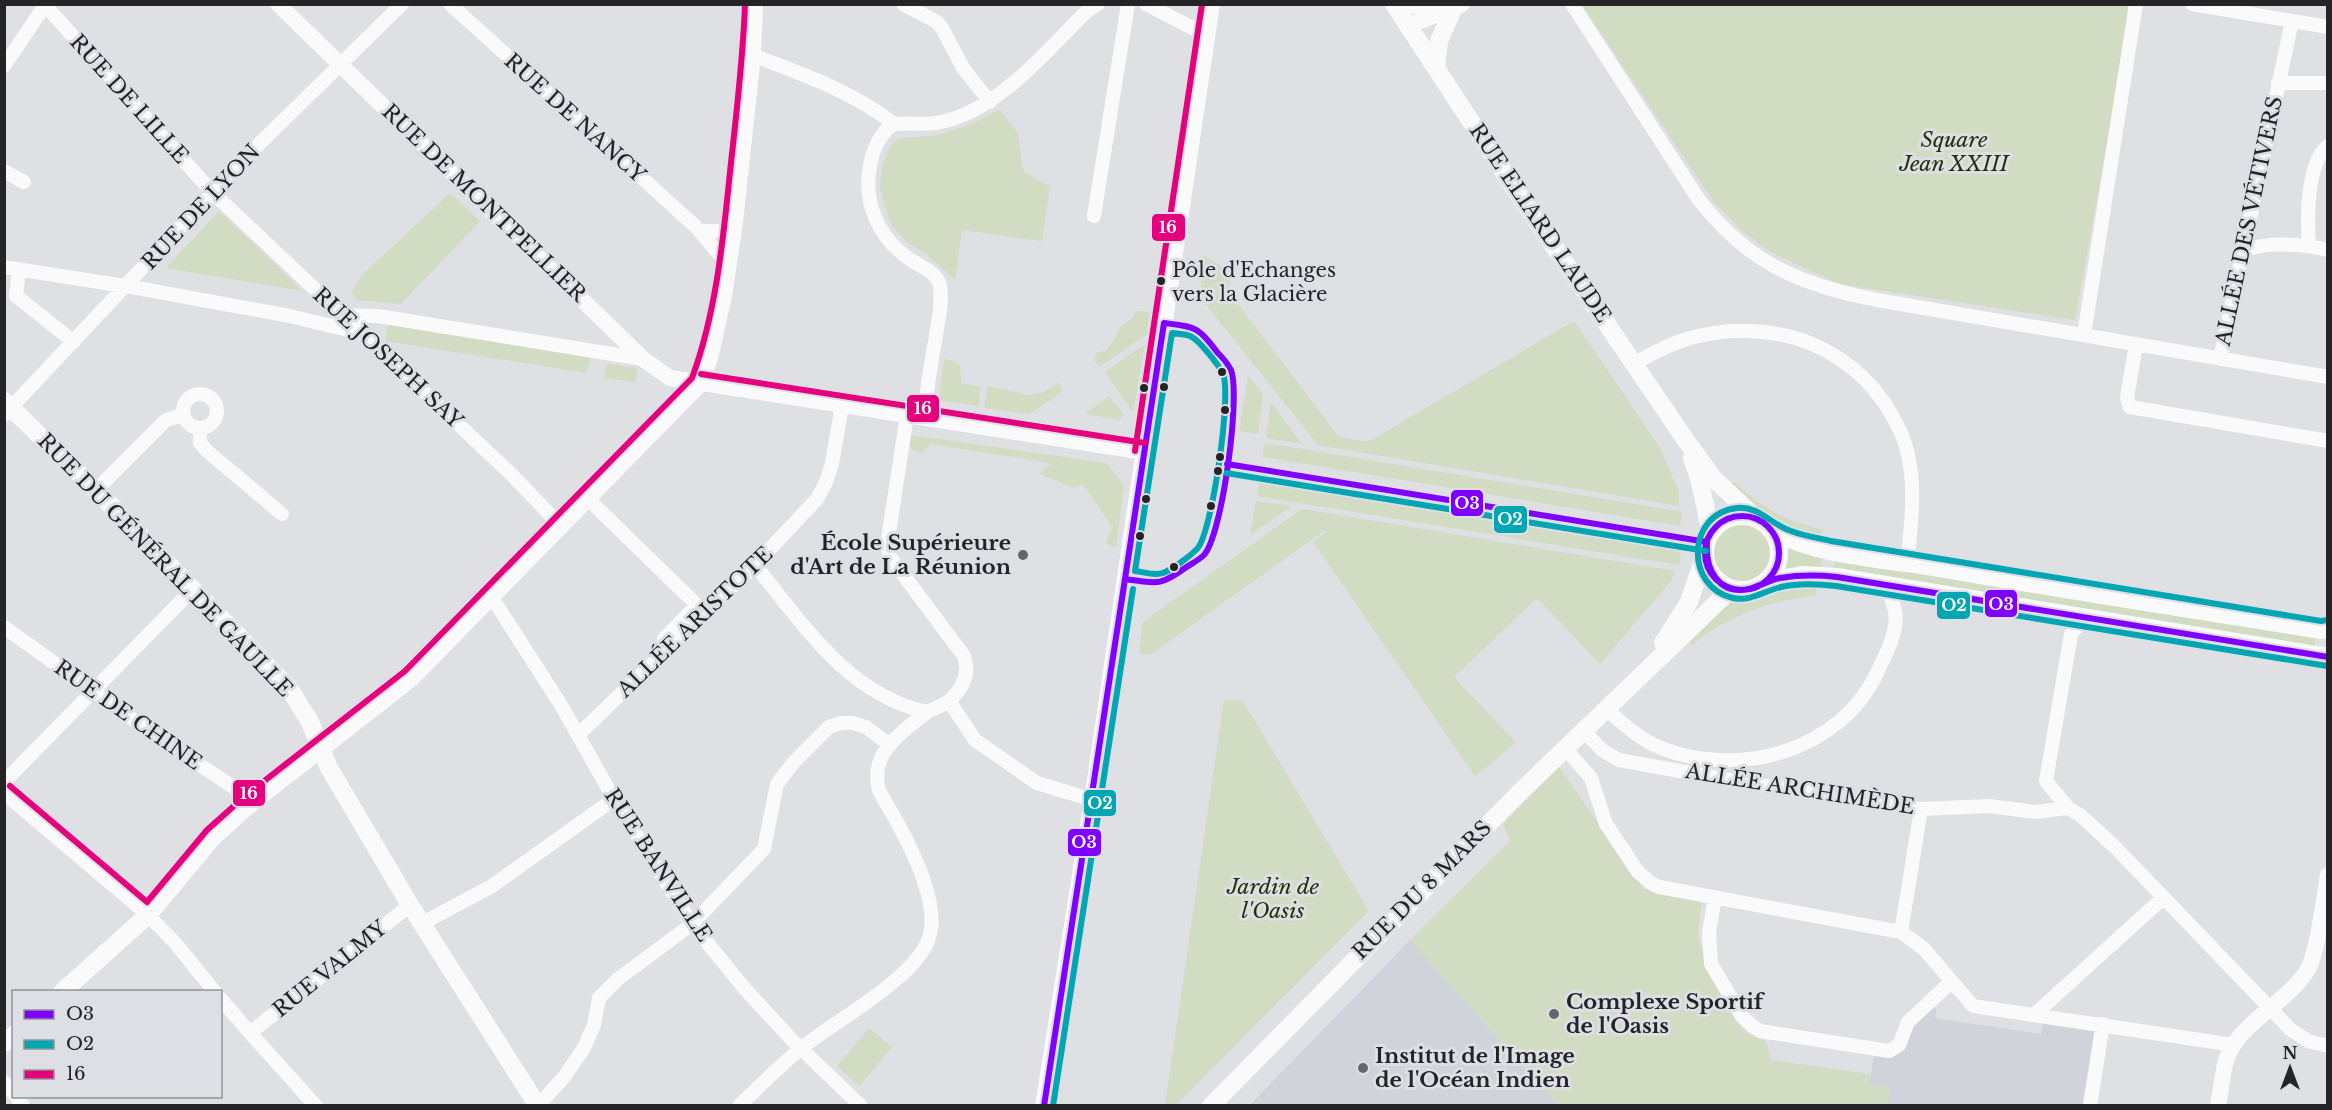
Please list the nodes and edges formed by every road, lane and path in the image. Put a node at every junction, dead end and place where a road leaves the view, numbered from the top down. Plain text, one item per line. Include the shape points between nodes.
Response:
1 (45, 4) edge
2 (278, 4) edge
3 (402, 4) edge
4 (450, 4) edge
5 (754, 4) edge
6 (903, 4) edge
7 (1098, 4) edge
8 (1128, 4) edge
9 (1146, 4) edge
10 (1211, 4) edge
11 (1394, 4) edge
12 (1408, 4) edge
13 (1572, 4) edge
14 (2136, 4) edge
15 (2192, 4) edge
16 (1458, 7) edge
17 (1431, 8) junction
18 (2292, 21) junction
19 (1408, 25) junction
20 (2328, 27) edge
21 (1206, 34) junction
22 (752, 55) junction
23 (341, 64) junction
24 (4, 66) edge
25 (1436, 68) junction
26 (2278, 83) junction
27 (2328, 83) edge
28 (990, 102) junction
29 (894, 124) junction
30 (2328, 146) edge
31 (4, 171) edge
32 (24, 182) dead end
33 (213, 193) junction
34 (1094, 216) dead end
35 (734, 222) junction
36 (700, 231) junction
37 (2309, 246) junction
38 (2244, 250) junction
39 (2328, 250) edge
40 (4, 267) edge
41 (727, 267) junction
42 (20, 270) junction
43 (126, 287) junction
44 (340, 314) junction
45 (290, 316) junction
46 (2084, 335) junction
47 (365, 336) junction
48 (74, 342) junction
49 (2136, 344) junction
50 (643, 359) junction
51 (2220, 359) junction
52 (1635, 363) junction
53 (2328, 377) edge
54 (699, 383) junction
55 (842, 405) junction
56 (7, 408) edge
57 (183, 415) junction
58 (915, 416) junction
59 (200, 428) junction
60 (2328, 441) edge
61 (1687, 442) junction
62 (1144, 452) junction
63 (96, 489) junction
64 (587, 498) junction
65 (282, 514) dead end
66 (1764, 524) junction
67 (560, 525) junction
68 (1711, 533) junction
69 (1705, 555) junction
70 (1907, 563) junction
71 (755, 565) junction
72 (1767, 581) junction
73 (1887, 584) junction
74 (193, 589) junction
75 (1743, 590) junction
76 (491, 596) junction
77 (2052, 611) junction
78 (2091, 617) junction
79 (4, 627) edge
80 (2328, 629) edge
81 (2071, 634) junction
82 (664, 639) dead end
83 (2328, 657) edge
84 (1637, 678) junction
85 (93, 690) junction
86 (949, 701) junction
87 (1605, 708) junction
88 (927, 712) junction
89 (1583, 730) junction
90 (578, 735) junction
91 (890, 745) junction
92 (1564, 748) junction
93 (320, 750) junction
94 (4, 782) edge
95 (4, 793) edge
96 (614, 799) junction
97 (1093, 800) junction
98 (251, 803) junction
99 (2068, 808) junction
100 (1921, 809) junction
101 (2328, 875) edge
102 (1715, 897) junction
103 (2163, 898) junction
104 (410, 905) junction
105 (148, 915) junction
106 (421, 924) junction
107 (692, 924) junction
108 (1901, 932) junction
109 (2322, 936) edge
110 (1951, 982) junction
111 (64, 990) edge
112 (213, 990) edge
113 (222, 1000) edge
114 (2271, 1008) junction
115 (2035, 1014) junction
116 (2103, 1024) junction
117 (250, 1034) junction
118 (2234, 1045) junction
119 (2328, 1046) edge
120 (801, 1049) junction
121 (311, 1104) edge
122 (538, 1106) edge
123 (738, 1106) edge
124 (861, 1106) edge
125 (1044, 1106) edge
126 (1211, 1106) edge
127 (2090, 1106) edge
128 (2218, 1106) edge

1 - 24 street
1 - 33 street, RUE DE LILLE
2 - 23 street, RUE DE MONTPELLIER
3 - 23 street, RUE DE LYON
4 - 36 street, RUE DE NANCY
5 - 22 main road
6 - 28 street via 937,22 963,68
7 - 28 street
8 - 34 street
9 - 21 street
10 - 21 main road
11 - 19 main road, RUE ELIARD LAUDE
12 - 17 main road
13 - 46 street via 1699,200 1717,223 1765,261 1804,282 1840,293
14 - 46 street
15 - 18 street
16 - 17 main road
16 - 19 street
16 - 25 main road via 1439,40
17 - 19 main road via 1417,10
18 - 20 street
18 - 26 street, ALLÉE DES VÉTIVERS
19 - 25 main road, RUE ELIARD LAUDE
21 - 62 main road
22 - 29 street via 855,97
22 - 35 main road
23 - 33 street, RUE DE LYON
23 - 50 street, RUE DE MONTPELLIER
25 - 52 main road, RUE ELIARD LAUDE
26 - 27 street, ALLÉE DES VÉTIVERS
26 - 38 street, ALLÉE DES VÉTIVERS
28 - 29 street via 941,122
29 - 58 street via 882,136 870,162 871,209 889,242 933,273 940,287 940,306
30 - 37 street via 2322,151 2311,182
31 - 32 street
33 - 43 street, RUE DE LYON
33 - 44 street, RUE JOSEPH SAY
35 - 36 street via 726,231
35 - 41 main road
36 - 41 street, RUE DE NANCY
37 - 38 street via 2265,245
37 - 39 street
38 - 51 street, ALLÉE DES VÉTIVERS
40 - 42 street
41 - 54 main road via 710,358
42 - 43 street
42 - 48 street via 16,296
43 - 45 street
43 - 48 street, RUE DE LYON
44 - 45 street
44 - 47 street, RUE JOSEPH SAY
44 - 50 street via 378,316
45 - 47 street
46 - 49 street
47 - 67 street, RUE JOSEPH SAY
48 - 56 street, RUE DE LYON
49 - 51 street
49 - 60 street via 2127,398 2135,410
50 - 54 street, RUE DE MONTPELLIER via 670,378
51 - 53 street
52 - 61 main road, RUE ELIARD LAUDE
52 - 70 street via 1682,340 1728,331 1778,333 1822,347 1842,360 1872,388 1901,433 1911,481
54 - 55 street, RUE DE MONTPELLIER
54 - 64 main road
55 - 58 street, RUE DE MONTPELLIER
55 - 71 street, ALLÉE ARISTOTE via 832,464 817,499
56 - 63 main road, RUE DU GÉNÉRAL DE GAULLE
57 - 59 street via 189,424
57 - 59 street via 184,404 191,396 202,393 213,398 218,415 211,425
57 - 63 street via 166,420
58 - 62 street, RUE DE MONTPELLIER
58 - 86 street via 887,545 898,570 964,656 966,678
59 - 65 street via 200,443 207,451
61 - 66 main road, RUE ELIARD LAUDE via 1714,479
61 - 68 main road, RUE ELIARD LAUDE via 1701,483
62 - 97 main road
63 - 74 main road, RUE DU GÉNÉRAL DE GAULLE
64 - 67 main road
64 - 82 street via 698,605
66 - 68 main road via 1748,517 1727,519
66 - 70 main road via 1784,538
66 - 72 main road via 1776,538 1779,550 1778,561
67 - 76 main road
68 - 69 main road
69 - 75 main road via 1713,576 1732,589
69 - 84 main road, RUE DU 8 MARS via 1689,602
70 - 80 main road
71 - 88 street via 816,642 848,673 886,698
71 - 90 street, ALLÉE ARISTOTE
72 - 73 main road via 1804,575
72 - 75 main road
73 - 77 main road
73 - 87 street via 1896,613 1892,640 1871,686 1823,734 1794,750 1761,758 1697,756 1662,748 1634,734
74 - 85 street
74 - 93 main road, RUE DU GÉNÉRAL DE GAULLE via 289,688 310,722
75 - 84 main road, RUE DU 8 MARS via 1726,594
76 - 90 street, RUE BANVILLE
76 - 93 main road via 411,678
77 - 78 main road
77 - 81 street
78 - 81 street
78 - 83 main road
79 - 85 street, RUE DE CHINE
81 - 99 street via 2046,781
84 - 87 main road, RUE DU 8 MARS
85 - 94 street
85 - 98 street, RUE DE CHINE via 238,790
86 - 88 street
86 - 97 street via 975,740 1037,783
87 - 89 main road, RUE DU 8 MARS
88 - 91 street
89 - 92 main road, RUE DU 8 MARS
89 - 100 street, ALLÉE ARCHIMÈDE via 1602,750 1619,760
90 - 96 street, RUE BANVILLE
91 - 107 street via 866,727 853,723 829,727 777,784 764,849
91 - 120 street via 878,770 879,789 928,891 932,908 930,937 919,957 905,970
92 - 102 street via 1592,778 1606,824 1644,878 1659,887
92 - 126 main road, RUE DU 8 MARS
93 - 98 main road
93 - 104 main road, RUE DU GÉNÉRAL DE GAULLE
95 - 105 street
96 - 106 street via 492,886
96 - 107 street, RUE BANVILLE
97 - 125 main road
98 - 105 main road via 213,837
99 - 100 street, ALLÉE ARCHIMÈDE via 2035,813 1989,806
99 - 103 street via 2115,847
100 - 108 street
101 - 109 street
102 - 108 street
102 - 110 street via 1709,933 1711,964 1742,1016 1760,1031 1888,1051 1899,1045 1912,1018
103 - 114 street
103 - 115 street
104 - 106 main road, RUE DU GÉNÉRAL DE GAULLE
104 - 117 street, RUE VALMY
105 - 111 main road
105 - 112 street
106 - 122 main road, RUE DU GÉNÉRAL DE GAULLE
107 - 120 street, RUE BANVILLE
107 - 122 street via 618,979 599,998 584,1048
108 - 110 street via 1924,949
109 - 114 street via 2301,980
110 - 115 street via 1973,1006
113 - 117 street
114 - 118 street
114 - 119 street via 2299,1037
115 - 116 street
116 - 118 street
116 - 127 street
117 - 121 street
118 - 128 street via 2226,1060
120 - 123 street
120 - 124 street, RUE BANVILLE

